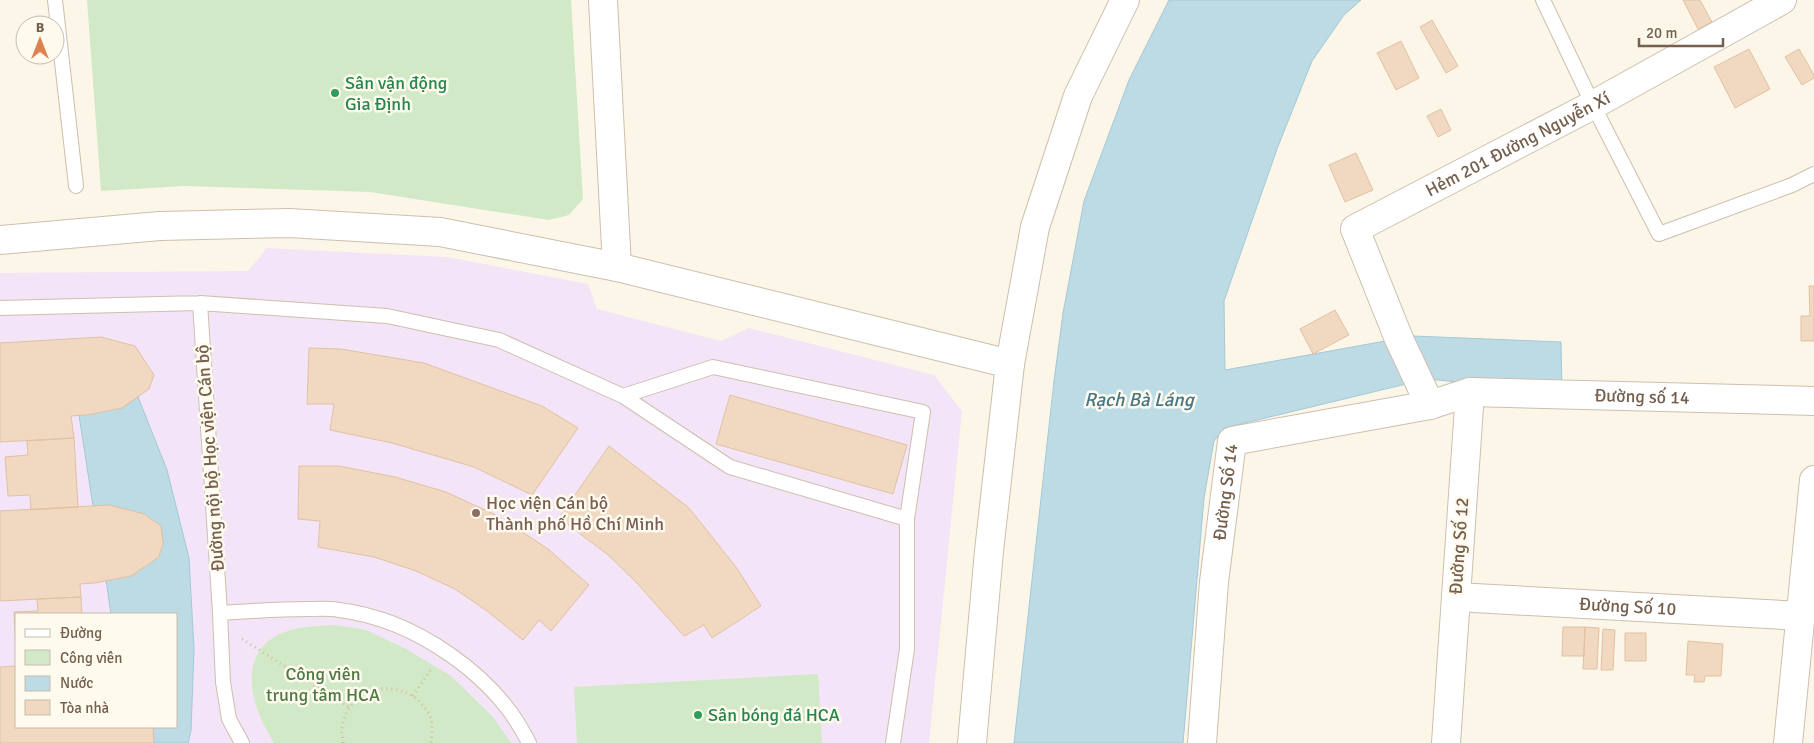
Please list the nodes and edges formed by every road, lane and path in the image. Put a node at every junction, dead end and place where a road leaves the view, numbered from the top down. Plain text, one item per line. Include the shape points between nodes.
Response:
1 (55, 0) edge
2 (603, 0) edge
3 (1125, 0) edge
4 (1542, 0) edge
5 (1782, 0) edge
6 (1593, 105) junction
7 (1814, 174) edge
8 (76, 186) dead end
9 (0, 240) edge
10 (617, 267) junction
11 (200, 303) junction
12 (0, 308) edge
13 (1010, 364) junction
14 (1470, 392) junction
15 (623, 396) junction
16 (1814, 401) edge
17 (1430, 404) junction
18 (1814, 480) edge
19 (907, 519) junction
20 (1456, 597) junction
21 (1801, 616) junction
22 (220, 619) junction
23 (443, 651) junction
24 (413, 696) junction
25 (350, 708) junction
26 (242, 743) edge
27 (343, 743) edge
28 (431, 743) edge
29 (529, 743) edge
30 (893, 743) edge
31 (972, 743) edge
32 (1202, 743) edge
33 (1446, 743) edge
34 (1788, 743) edge

1 - 8 lane
2 - 10 street
3 - 13 street via 1078,96 1034,226
4 - 6 lane
5 - 6 street, Hẻm 201 Đường Nguyễn Xí
6 - 7 lane via 1659,234
6 - 17 street, Hẻm 201 Đường Nguyễn Xí via 1356,229 1399,339
9 - 10 street via 160,226 289,223 440,232
10 - 13 street
11 - 12 lane
11 - 15 lane via 387,316 499,340
11 - 22 lane, Đường nội bộ Học viện Cán bộ
13 - 31 street
14 - 16 street, Đường số 14
14 - 17 street
14 - 20 street, Đường Số 12
15 - 19 lane via 730,467
15 - 19 lane via 713,367 923,412
17 - 32 street, Đường Số 14 via 1232,441 1214,582
18 - 21 street
19 - 30 lane via 907,649
20 - 21 street, Đường Số 10
20 - 33 street, Đường Số 12
21 - 34 street
22 - 23 lane via 285,609 338,609 396,625
22 - 25 path
22 - 26 lane, Đường nội bộ Học viện Cán bộ via 223,682 229,720
23 - 24 path
23 - 29 lane via 495,692 520,724
24 - 25 path via 397,688 382,688 367,692
24 - 28 path via 430,716
25 - 27 path via 342,729

